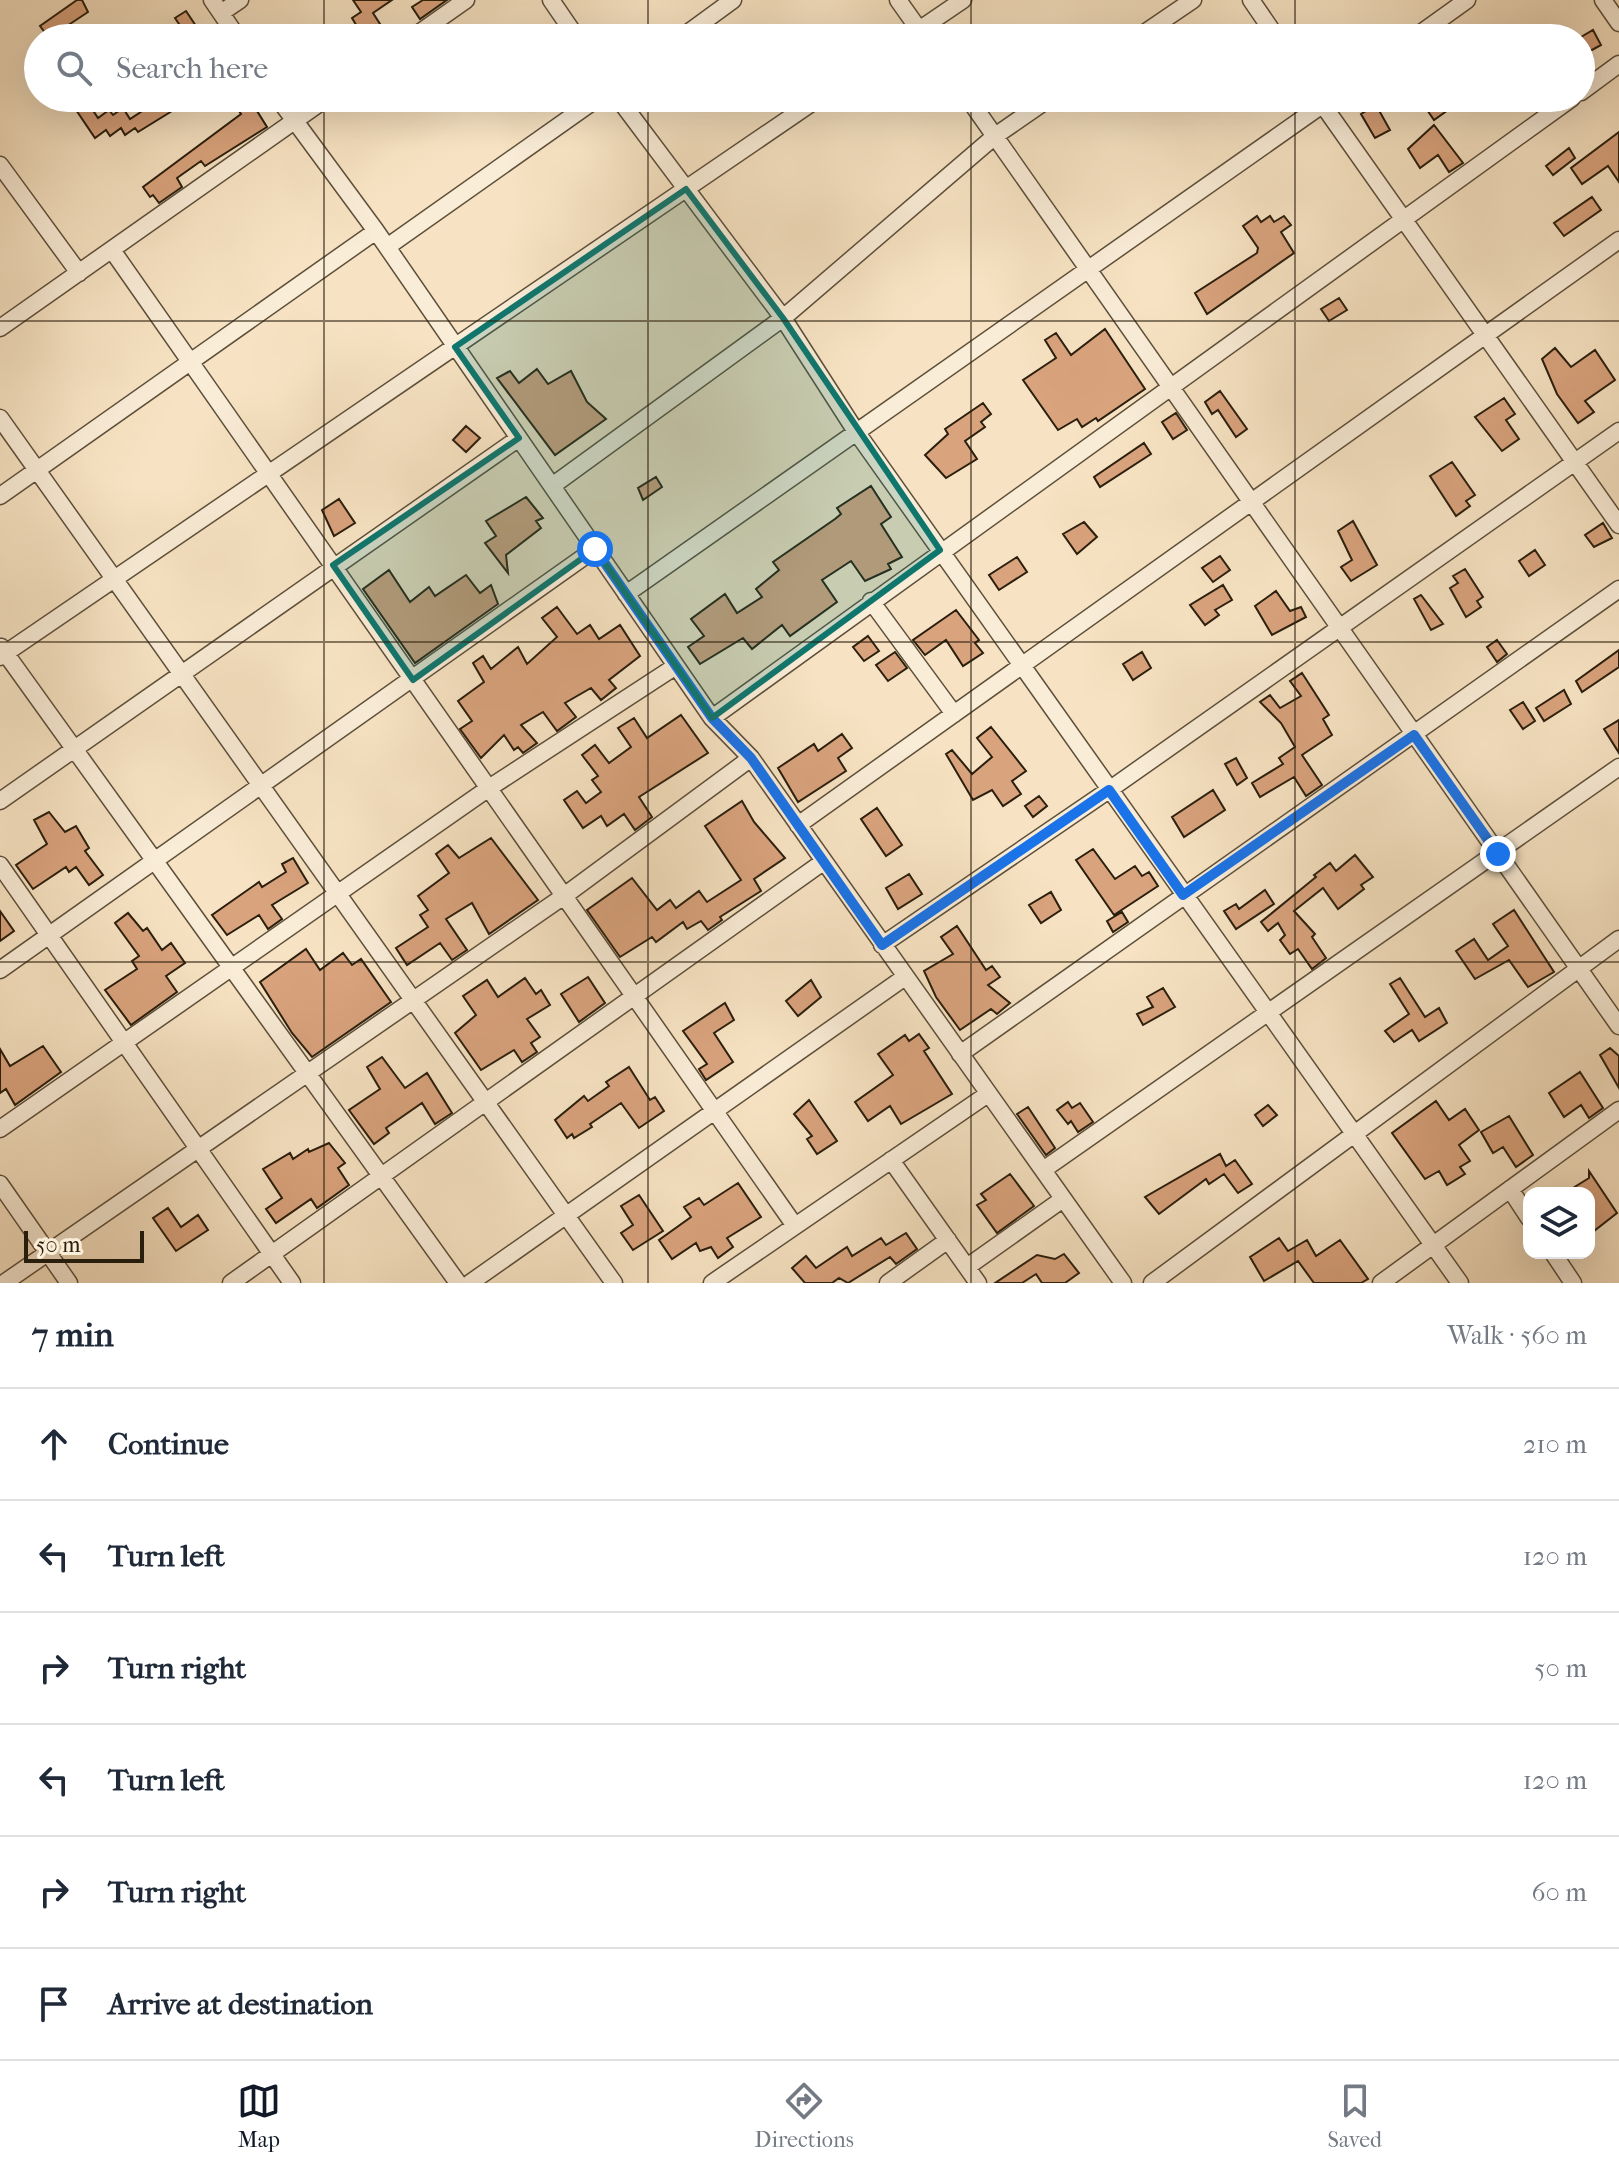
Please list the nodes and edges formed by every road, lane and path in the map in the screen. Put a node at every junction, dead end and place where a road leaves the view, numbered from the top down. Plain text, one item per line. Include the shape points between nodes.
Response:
1 (240, 0) edge
2 (466, 0) edge
3 (551, 0) edge
4 (733, 0) edge
5 (898, 0) edge
6 (963, 0) edge
7 (1193, 0) edge
8 (1251, 0) edge
9 (1467, 0) edge
10 (1603, 0) edge
11 (217, 6) edge
12 (1619, 23) edge
13 (229, 24) edge
14 (432, 24) edge
15 (567, 24) edge
16 (700, 24) edge
17 (911, 24) edge
18 (931, 24) edge
19 (1158, 24) edge
20 (1267, 24) edge
21 (1434, 24) edge
22 (1619, 64) edge
23 (1595, 82) edge
24 (288, 112) edge
25 (307, 112) edge
26 (578, 112) edge
27 (628, 112) edge
28 (799, 112) edge
29 (978, 112) edge
30 (1030, 112) edge
31 (1307, 112) edge
32 (1332, 112) edge
33 (1553, 112) edge
34 (294, 121) junction
35 (995, 136) junction
36 (0, 165) edge
37 (686, 189) junction
38 (1403, 220) junction
39 (376, 231) junction
40 (1619, 240) edge
41 (387, 247) junction
42 (112, 250) junction
43 (1087, 267) junction
44 (79, 273) junction
45 (783, 318) junction
46 (0, 328) edge
47 (1484, 334) junction
48 (455, 347) junction
49 (190, 362) junction
50 (1169, 388) junction
51 (0, 418) edge
52 (855, 430) junction
53 (1619, 431) edge
54 (519, 438) junction
55 (1575, 463) junction
56 (37, 470) junction
57 (267, 475) junction
58 (552, 486) junction
59 (0, 496) edge
60 (1251, 502) junction
61 (1619, 525) edge
62 (595, 549) junction
63 (940, 550) junction
64 (333, 565) junction
65 (114, 579) junction
66 (1619, 589) edge
67 (626, 594) junction
68 (871, 601) junction
69 (1339, 627) junction
70 (2, 652) edge
71 (1021, 665) junction
72 (676, 666) junction
73 (180, 672) junction
74 (413, 680) junction
75 (954, 714) junction
76 (712, 718) junction
77 (1414, 735) junction
78 (74, 748) junction
79 (751, 758) junction
80 (1619, 767) edge
81 (262, 786) junction
82 (489, 788) junction
83 (1109, 790) junction
84 (0, 801) edge
85 (798, 825) junction
86 (1498, 854) junction
87 (155, 861) junction
88 (823, 862) junction
89 (0, 865) edge
90 (338, 894) junction
91 (1183, 895) junction
92 (564, 896) junction
93 (50, 935) junction
94 (1619, 939) edge
95 (882, 945) junction
96 (232, 968) junction
97 (1579, 968) junction
98 (0, 970) edge
99 (905, 977) junction
100 (635, 996) junction
101 (412, 999) junction
102 (1268, 1015) junction
103 (1619, 1026) edge
104 (126, 1042) junction
105 (960, 1054) junction
106 (307, 1072) junction
107 (988, 1094) junction
108 (486, 1102) junction
109 (1619, 1110) edge
110 (715, 1111) junction
111 (0, 1129) edge
112 (1351, 1134) junction
113 (196, 1149) junction
114 (891, 1160) junction
115 (1043, 1170) junction
116 (382, 1176) junction
117 (0, 1184) edge
118 (1510, 1189) junction
119 (1063, 1199) junction
120 (1523, 1209) edge
121 (566, 1215) junction
122 (795, 1226) junction
123 (948, 1240) junction
124 (1431, 1247) junction
125 (48, 1253) junction
126 (272, 1254) junction
127 (1557, 1259) edge
128 (967, 1267) junction
129 (4, 1283) edge
130 (69, 1283) edge
131 (231, 1283) edge
132 (292, 1283) edge
133 (458, 1283) edge
134 (470, 1283) edge
135 (614, 1283) edge
136 (712, 1283) edge
137 (888, 1283) edge
138 (978, 1283) edge
139 (1123, 1283) edge
140 (1152, 1283) edge
141 (1381, 1283) edge
142 (1460, 1283) edge
143 (1573, 1283) edge

1 - 11 street
2 - 14 street
3 - 15 street
4 - 16 street
5 - 17 street
6 - 18 street
7 - 19 street
8 - 20 street
9 - 21 street
10 - 12 street
11 - 13 street
22 - 23 street
24 - 34 street
25 - 34 street
26 - 41 street
27 - 37 street
28 - 37 street
29 - 35 street
30 - 35 street
31 - 43 street
32 - 38 street
33 - 38 street
34 - 39 street
34 - 42 street
35 - 43 street
35 - 45 street
36 - 44 street
37 - 45 street
37 - 48 street
38 - 47 street
38 - 50 street
39 - 41 street
39 - 49 street
40 - 47 street
41 - 48 street
42 - 44 street
42 - 49 street
43 - 50 street
43 - 52 street
44 - 46 street
45 - 52 street
45 - 58 street
47 - 55 street
47 - 60 street
48 - 54 street
48 - 57 street
49 - 56 street
49 - 57 street
50 - 60 street
50 - 63 street
51 - 56 street
52 - 63 street
52 - 67 street
53 - 55 street
54 - 58 street
54 - 64 street
55 - 61 street
55 - 69 street
56 - 59 street
56 - 65 street
57 - 64 street
57 - 65 street
58 - 62 street
60 - 69 street
60 - 71 street
62 - 67 street
62 - 74 street
63 - 68 street
63 - 71 street
64 - 73 street
64 - 74 street
65 - 70 street
65 - 73 street
66 - 77 street
67 - 72 street
68 - 75 street
68 - 76 street
69 - 77 street
69 - 83 street
70 - 78 street
71 - 75 street
71 - 83 street
72 - 76 street
72 - 82 street
73 - 78 street
73 - 81 street
74 - 81 street
74 - 82 street
75 - 85 street
76 - 79 street
77 - 86 street
77 - 91 street
78 - 84 street
78 - 87 street
79 - 85 street
79 - 92 street
80 - 86 street
81 - 87 street
81 - 90 street
82 - 90 street
82 - 92 street
83 - 91 street
83 - 95 street
85 - 88 street
86 - 97 street
86 - 102 street
87 - 93 street
87 - 96 street
88 - 95 street
88 - 100 street
89 - 93 street
90 - 96 street
90 - 101 street
91 - 102 street
91 - 105 street
92 - 100 street
92 - 101 street
93 - 98 street
93 - 104 street
94 - 97 street
95 - 99 street
96 - 104 street
96 - 106 street
97 - 103 street
97 - 112 street
99 - 105 street
99 - 110 street
100 - 108 street
100 - 110 street
101 - 106 street
101 - 108 street
102 - 112 street
102 - 115 street
104 - 111 street
104 - 113 street
105 - 107 street
106 - 113 street
106 - 116 street
107 - 114 street
107 - 115 street
108 - 116 street
108 - 121 street
109 - 118 street
110 - 121 street
110 - 122 street
112 - 124 street
112 - 140 street
113 - 125 street
113 - 126 street
114 - 122 street
114 - 123 street
115 - 119 street
116 - 126 street
116 - 133 street
117 - 125 street
118 - 120 street
118 - 124 street
119 - 128 street
119 - 139 street
121 - 134 street
121 - 135 street
122 - 136 street
123 - 128 street
123 - 137 street
124 - 141 street
124 - 142 street
125 - 129 street
125 - 130 street
126 - 131 street
126 - 132 street
127 - 143 street
128 - 138 street

